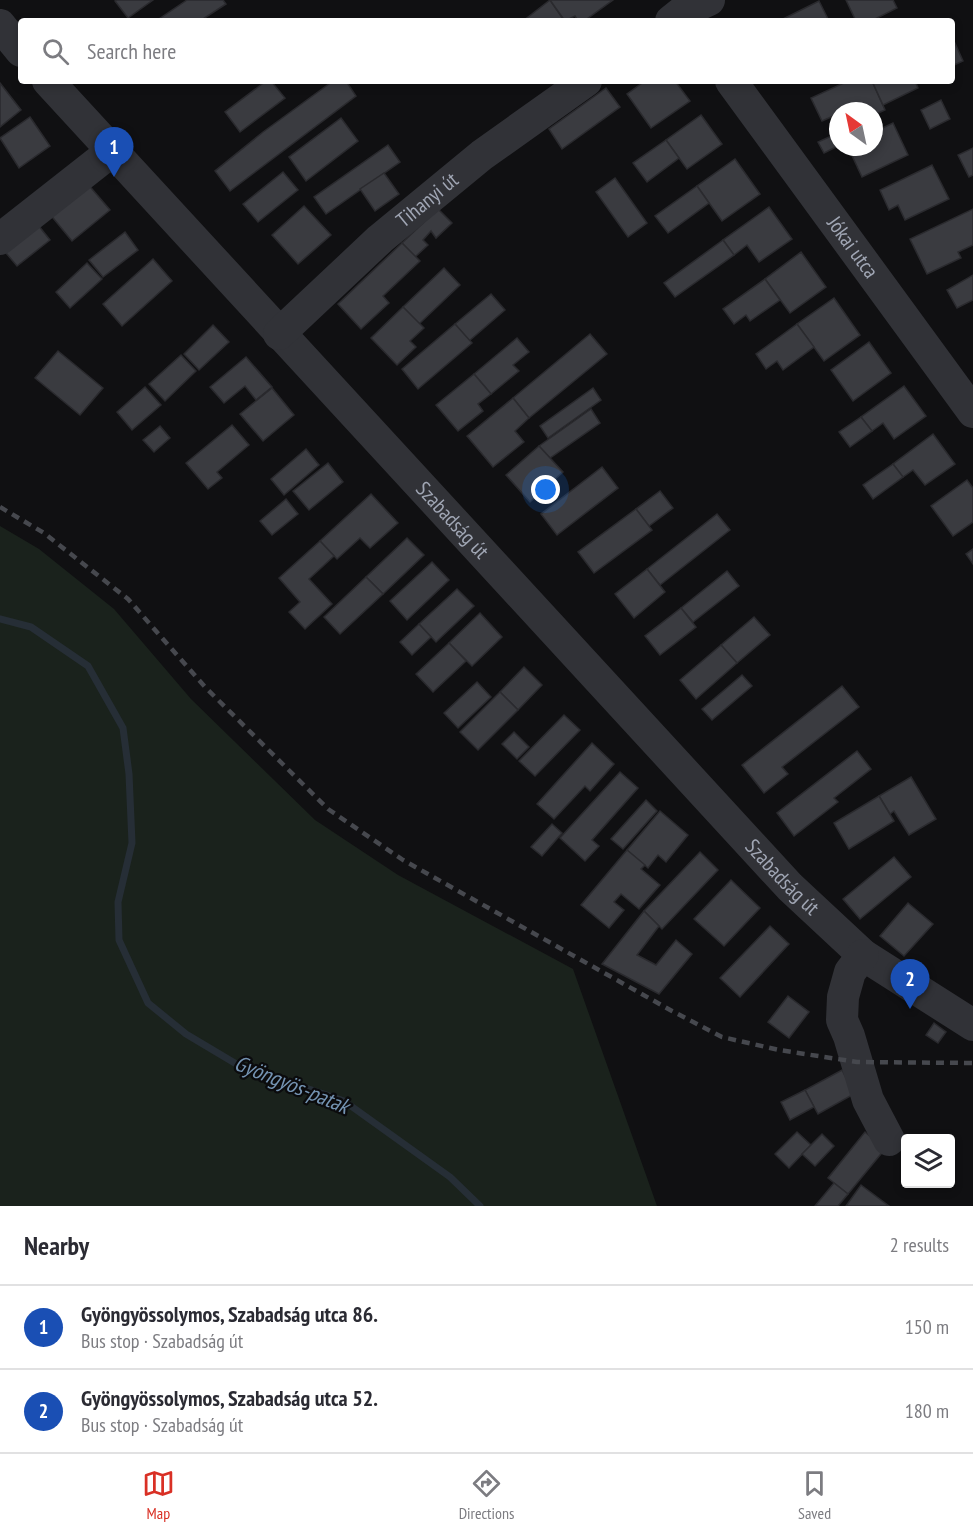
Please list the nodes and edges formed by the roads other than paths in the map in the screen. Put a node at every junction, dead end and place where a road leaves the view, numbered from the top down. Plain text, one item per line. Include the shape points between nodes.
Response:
1 (710, 0) edge
2 (677, 14) edge
3 (0, 25) edge
4 (18, 47) edge
5 (51, 84) edge
6 (582, 84) edge
7 (733, 84) edge
8 (112, 151) junction
9 (0, 239) edge
10 (279, 334) junction
11 (973, 412) edge
12 (863, 955) junction
13 (973, 1024) edge
14 (889, 1140) dead end

1 - 2 street
3 - 4 street
5 - 8 street, Szabadság út
6 - 10 street, Tihanyi út via 463,170 380,239
7 - 11 street, Jókai utca
8 - 9 street
8 - 10 street, Szabadság út
10 - 12 street, Szabadság út via 783,879
12 - 13 street, Szabadság út
12 - 14 street via 850,972 842,1020 868,1100

